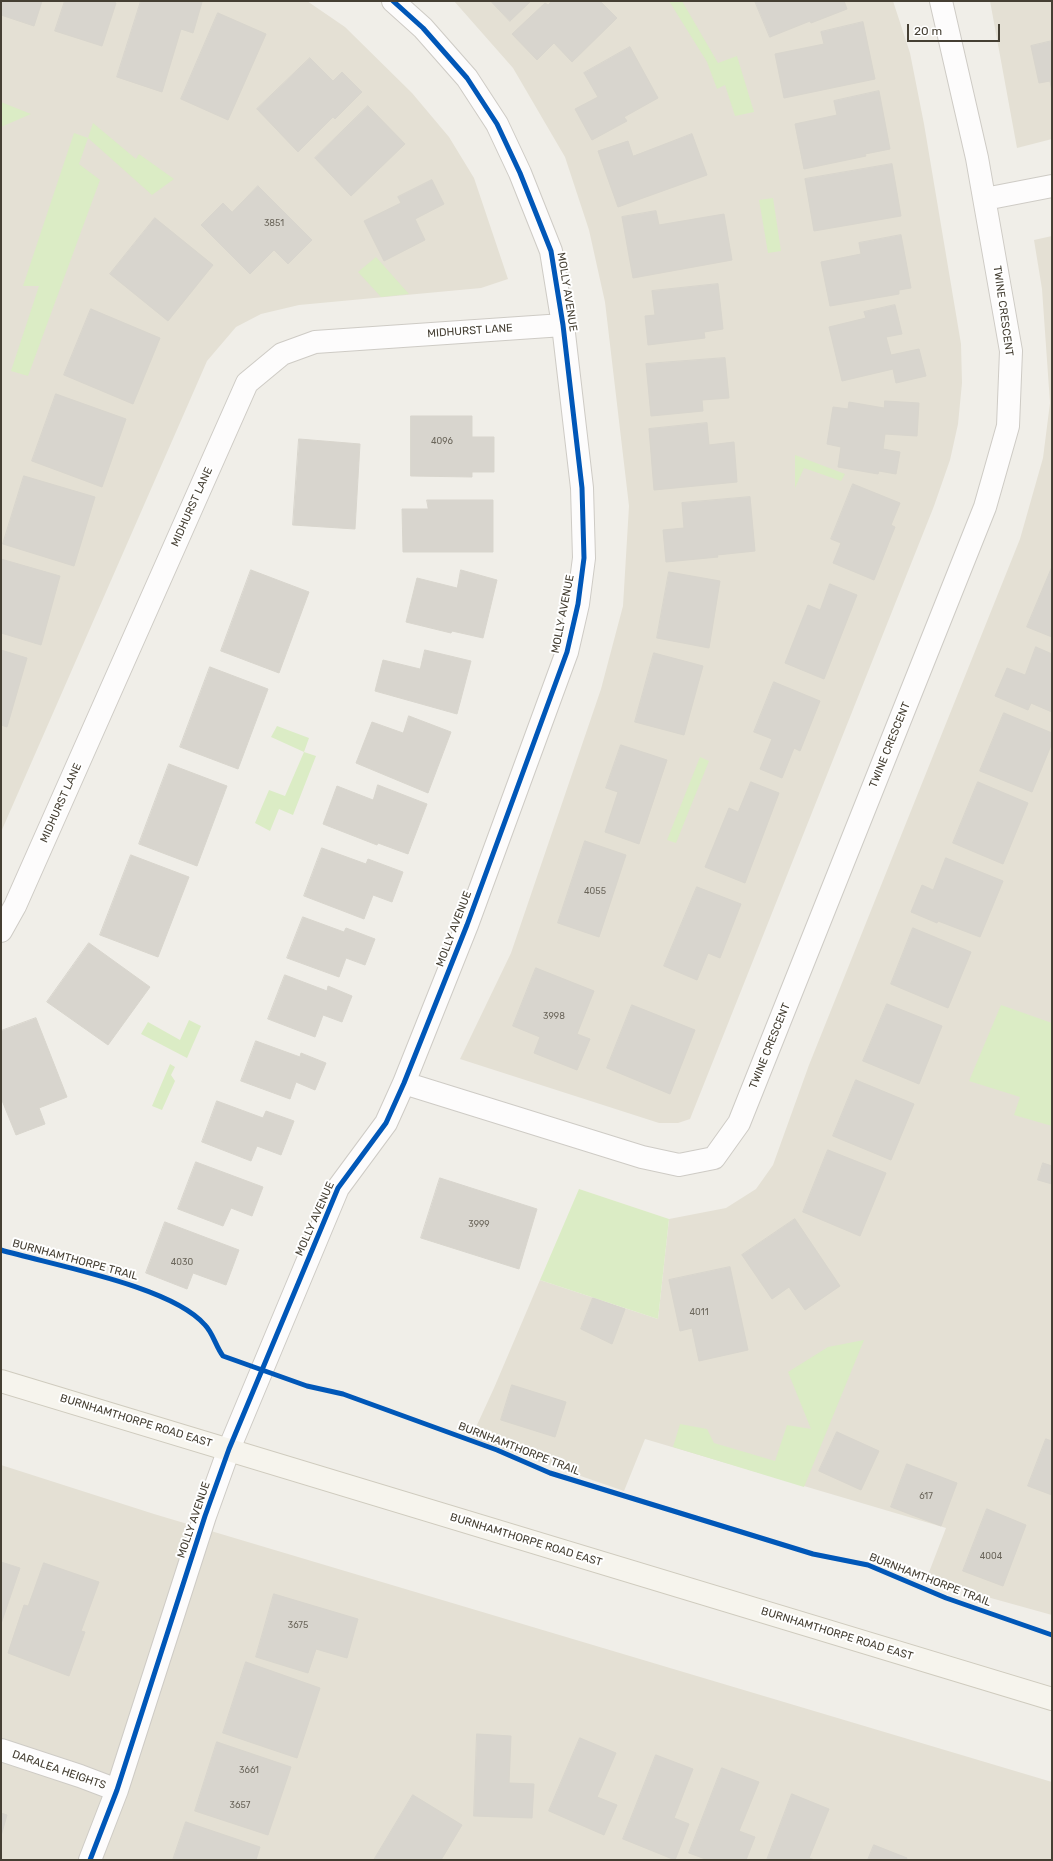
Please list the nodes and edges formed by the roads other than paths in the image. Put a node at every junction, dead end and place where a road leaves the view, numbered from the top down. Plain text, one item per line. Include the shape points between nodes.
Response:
1 (393, 1) edge
2 (941, 1) edge
3 (1052, 186) edge
4 (985, 199) junction
5 (563, 325) junction
6 (1, 931) edge
7 (404, 1083) junction
8 (1, 1381) edge
9 (229, 1449) junction
10 (1052, 1700) edge
11 (1, 1750) edge
12 (117, 1790) junction
13 (90, 1860) edge

1 - 5 street, MOLLY AVENUE via 423,28 467,78 497,124 551,251
2 - 4 street, TWINE CRESCENT
3 - 4 street
4 - 7 street, TWINE CRESCENT via 1011,351 1008,426 985,507 739,1123 714,1158 679,1165 642,1158
5 - 6 street, MIDHURST LANE via 314,342 282,354 247,383 15,906
5 - 7 street, MOLLY AVENUE via 582,488 584,558 578,604 567,652 467,925
7 - 9 street, MOLLY AVENUE via 386,1123 338,1188
8 - 9 main road, BURNHAMTHORPE ROAD EAST
9 - 10 main road, BURNHAMTHORPE ROAD EAST
9 - 12 street, MOLLY AVENUE
11 - 12 street, DARALEA HEIGHTS
12 - 13 street, MOLLY AVENUE

